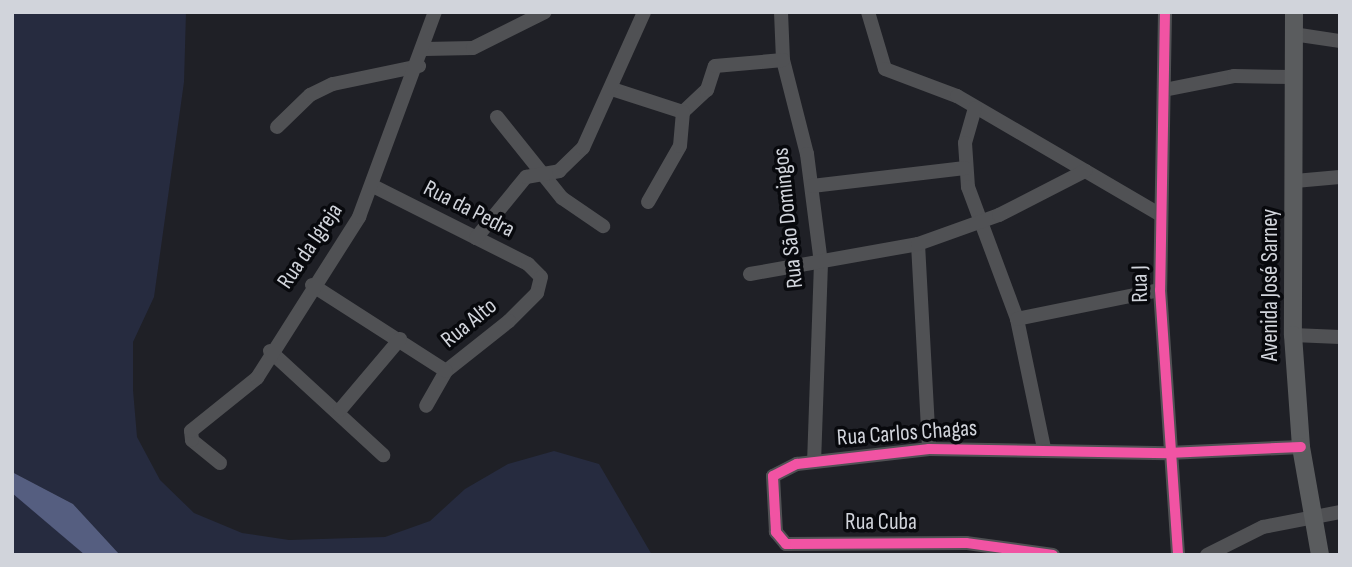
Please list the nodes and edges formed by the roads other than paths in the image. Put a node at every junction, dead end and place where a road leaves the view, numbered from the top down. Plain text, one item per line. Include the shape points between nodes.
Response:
1 (435, 12) edge
2 (545, 12) edge
3 (644, 12) edge
4 (781, 12) edge
5 (868, 12) edge
6 (1165, 12) edge
7 (1294, 12) edge
8 (1293, 34) junction
9 (1340, 41) edge
10 (425, 49) junction
11 (783, 60) junction
12 (419, 66) junction
13 (1294, 77) junction
14 (612, 89) junction
15 (1164, 90) junction
16 (975, 108) junction
17 (683, 111) junction
18 (497, 117) dead end
19 (277, 127) dead end
20 (965, 168) junction
21 (1085, 171) junction
22 (542, 172) junction
23 (1340, 177) edge
24 (1295, 181) junction
25 (373, 186) junction
26 (812, 186) junction
27 (648, 202) dead end
28 (1161, 215) junction
29 (980, 222) junction
30 (603, 226) dead end
31 (476, 238) junction
32 (918, 244) junction
33 (821, 263) junction
34 (750, 274) dead end
35 (541, 277) joint
36 (312, 285) junction
37 (1160, 290) junction
38 (1017, 319) junction
39 (1293, 335) junction
40 (1340, 337) edge
41 (400, 339) junction
42 (270, 351) junction
43 (446, 371) junction
44 (425, 406) dead end
45 (341, 411) junction
46 (1044, 447) junction
47 (1301, 447) junction
48 (929, 449) junction
49 (1168, 453) junction
50 (383, 454) dead end
51 (814, 462) junction
52 (220, 463) dead end
53 (774, 472) joint
54 (1340, 512) edge
55 (1311, 518) junction
56 (1053, 555) edge
57 (1178, 555) edge
58 (1207, 555) edge
59 (1320, 555) edge

1 - 10 street, Rua da Igreja
2 - 10 street via 473,48
3 - 14 street
4 - 11 street, Rua São Domingos
5 - 16 street via 885,69
6 - 15 street, Rua J
7 - 8 main road, Avenida José Sarney
8 - 9 street
8 - 13 main road, Avenida José Sarney
10 - 12 street, Rua da Igreja
11 - 17 street via 715,66 706,90
11 - 26 street, Rua São Domingos
12 - 19 street via 333,84 310,95
12 - 25 street, Rua da Igreja
13 - 15 street via 1234,76
13 - 24 main road, Avenida José Sarney
14 - 17 street
14 - 22 street via 570,163
15 - 28 street, Rua J
16 - 20 street
16 - 21 street
17 - 27 street via 680,146
18 - 22 street
20 - 26 street
20 - 29 street
21 - 28 street
21 - 29 street
22 - 30 street via 562,198
22 - 31 street via 518,184
23 - 24 street
24 - 39 main road, Avenida José Sarney
25 - 31 street, Rua da Pedra
25 - 36 street, Rua da Igreja
26 - 33 street, Rua São Domingos
28 - 37 street, Rua J
29 - 32 street
29 - 38 street
31 - 35 street, Rua da Pedra
32 - 33 street
32 - 48 street
33 - 34 street
33 - 51 street, Rua São Domingos
35 - 43 street, Rua Alto via 537,293 509,321
36 - 41 street
36 - 42 street, Rua da Igreja
37 - 38 street
37 - 49 street, Rua J
38 - 46 street
39 - 40 street
39 - 47 main road, Avenida José Sarney
41 - 43 street
41 - 45 street
42 - 45 street
42 - 52 street, Rua da Igreja via 250,386 191,432 192,440
43 - 44 street, Rua Alto
45 - 50 street
46 - 48 street, Rua Carlos Chagas
46 - 49 street, Rua Carlos Chagas
47 - 49 street, Rua Carlos Chagas
47 - 55 main road, Avenida José Sarney
48 - 51 street, Rua Carlos Chagas
49 - 57 street, Rua J
51 - 53 street, Rua Carlos Chagas
53 - 56 street, Rua Cuba via 776,532 786,544 966,543
54 - 55 street
55 - 58 street via 1252,531
55 - 59 main road, Avenida José Sarney

